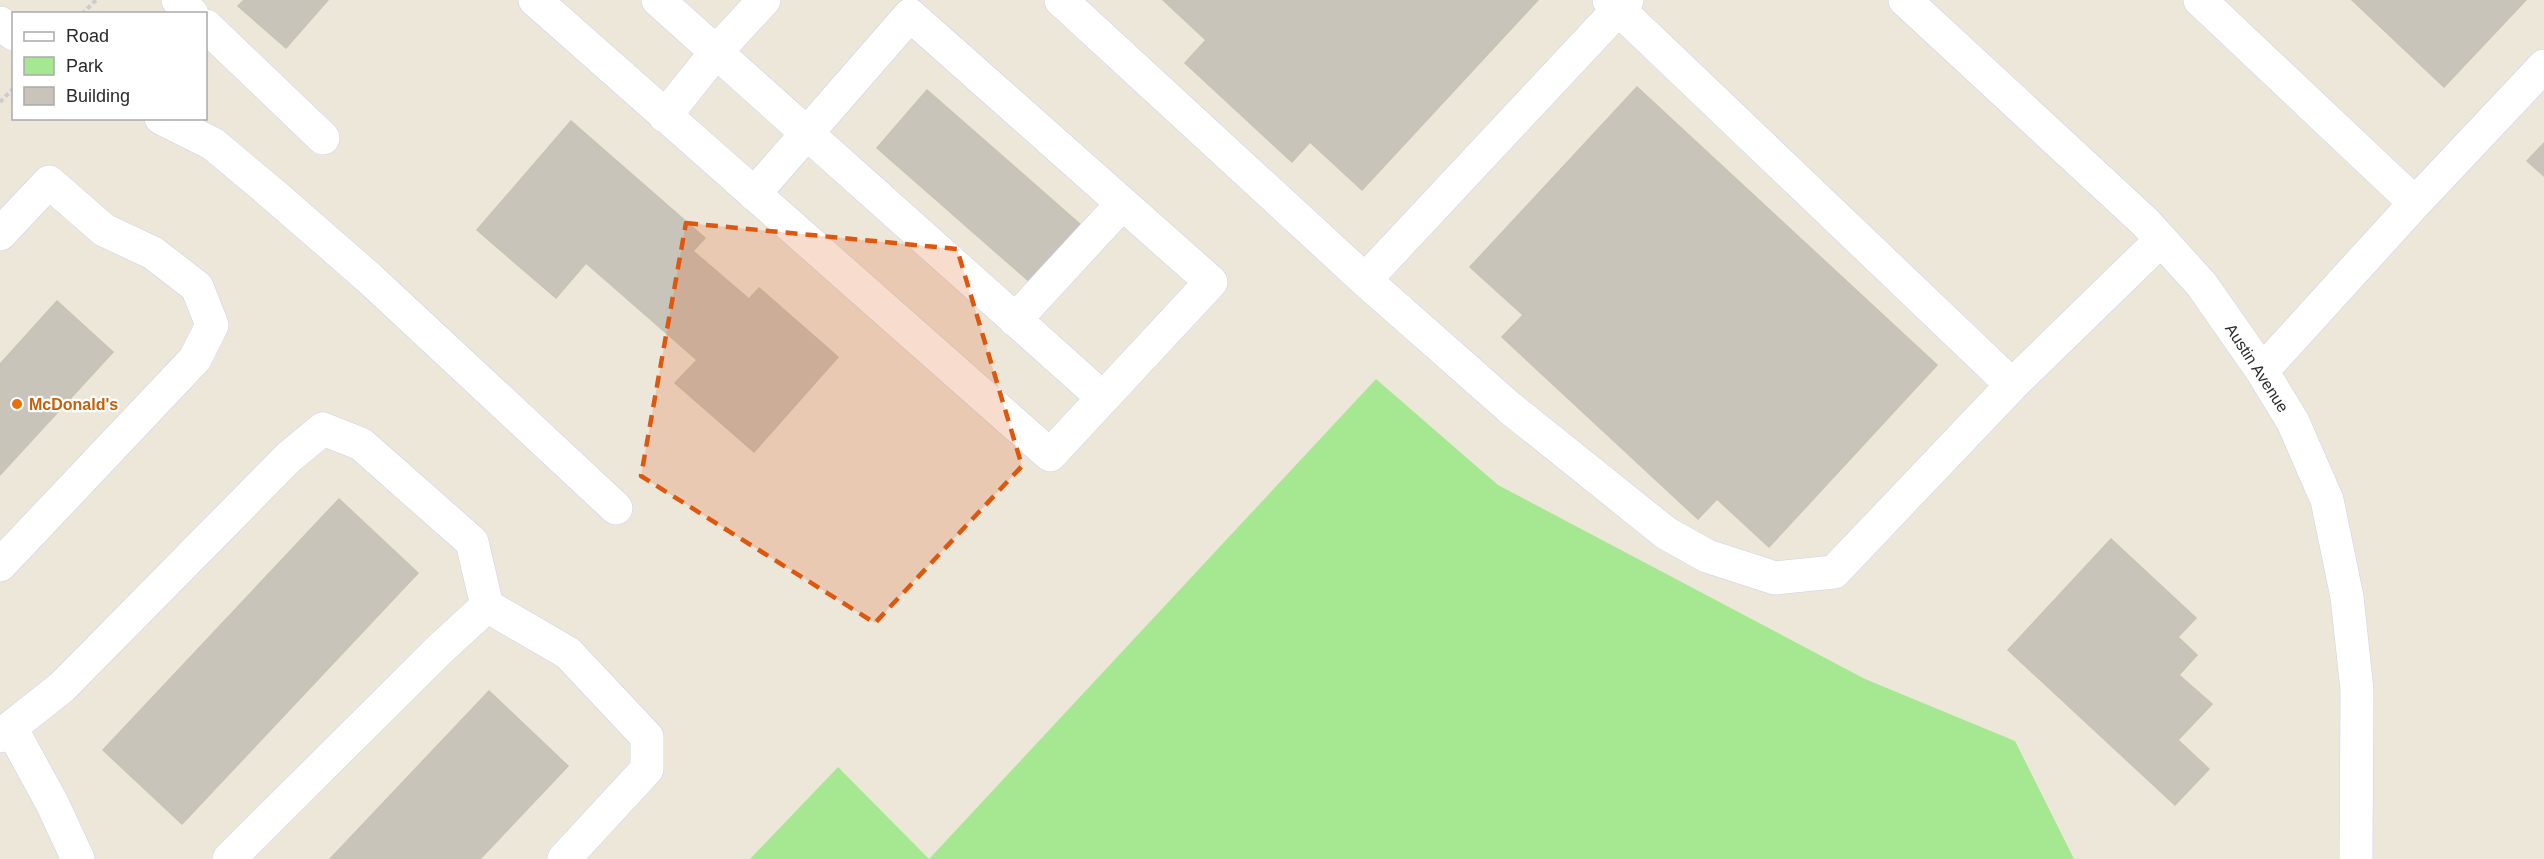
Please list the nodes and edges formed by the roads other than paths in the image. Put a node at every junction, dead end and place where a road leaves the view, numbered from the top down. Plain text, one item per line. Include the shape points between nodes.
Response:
1 (178, 0) edge
2 (535, 0) edge
3 (658, 0) edge
4 (764, 0) edge
5 (1061, 0) edge
6 (1905, 0) edge
7 (2199, 0) edge
8 (1618, 3) edge
9 (190, 12) edge
10 (0, 23) edge
11 (207, 27) edge
12 (12, 32) edge
13 (716, 51) junction
14 (2544, 66) edge
15 (665, 116) junction
16 (165, 120) edge
17 (807, 132) junction
18 (323, 138) dead end
19 (754, 194) junction
20 (2415, 203) junction
21 (1122, 204) junction
22 (0, 234) edge
23 (2161, 240) junction
24 (1365, 280) junction
25 (1015, 320) junction
26 (2262, 371) junction
27 (2012, 385) junction
28 (1103, 398) junction
29 (616, 508) dead end
30 (0, 565) edge
31 (487, 606) junction
32 (5, 732) edge
33 (78, 859) edge
34 (229, 859) edge
35 (564, 859) edge
36 (2356, 859) edge

1 - 9 street
2 - 15 street
3 - 13 street
4 - 13 street
5 - 24 street
6 - 23 street, Austin Avenue
7 - 20 street
8 - 24 street
8 - 27 street
10 - 12 street
11 - 18 street
13 - 15 street
13 - 17 street
14 - 20 street
15 - 19 street
16 - 29 street via 213,144 275,196 368,277
17 - 19 street
17 - 21 street via 910,15
17 - 25 street
19 - 28 street via 1050,455
20 - 26 street
21 - 25 street
21 - 28 street via 1211,282
22 - 30 street via 49,182 104,230 153,253 196,287 212,325 195,359
23 - 26 street, Austin Avenue via 2202,285
23 - 27 street
24 - 27 street via 1510,408 1666,534 1707,556 1775,578 1834,572
25 - 28 street
26 - 36 street, Austin Avenue via 2293,422 2326,500 2347,597 2356,690
31 - 32 street via 472,542 361,444 323,429 289,457 62,687
31 - 34 street
31 - 35 street via 568,654 647,737 647,769
32 - 33 street via 52,802

